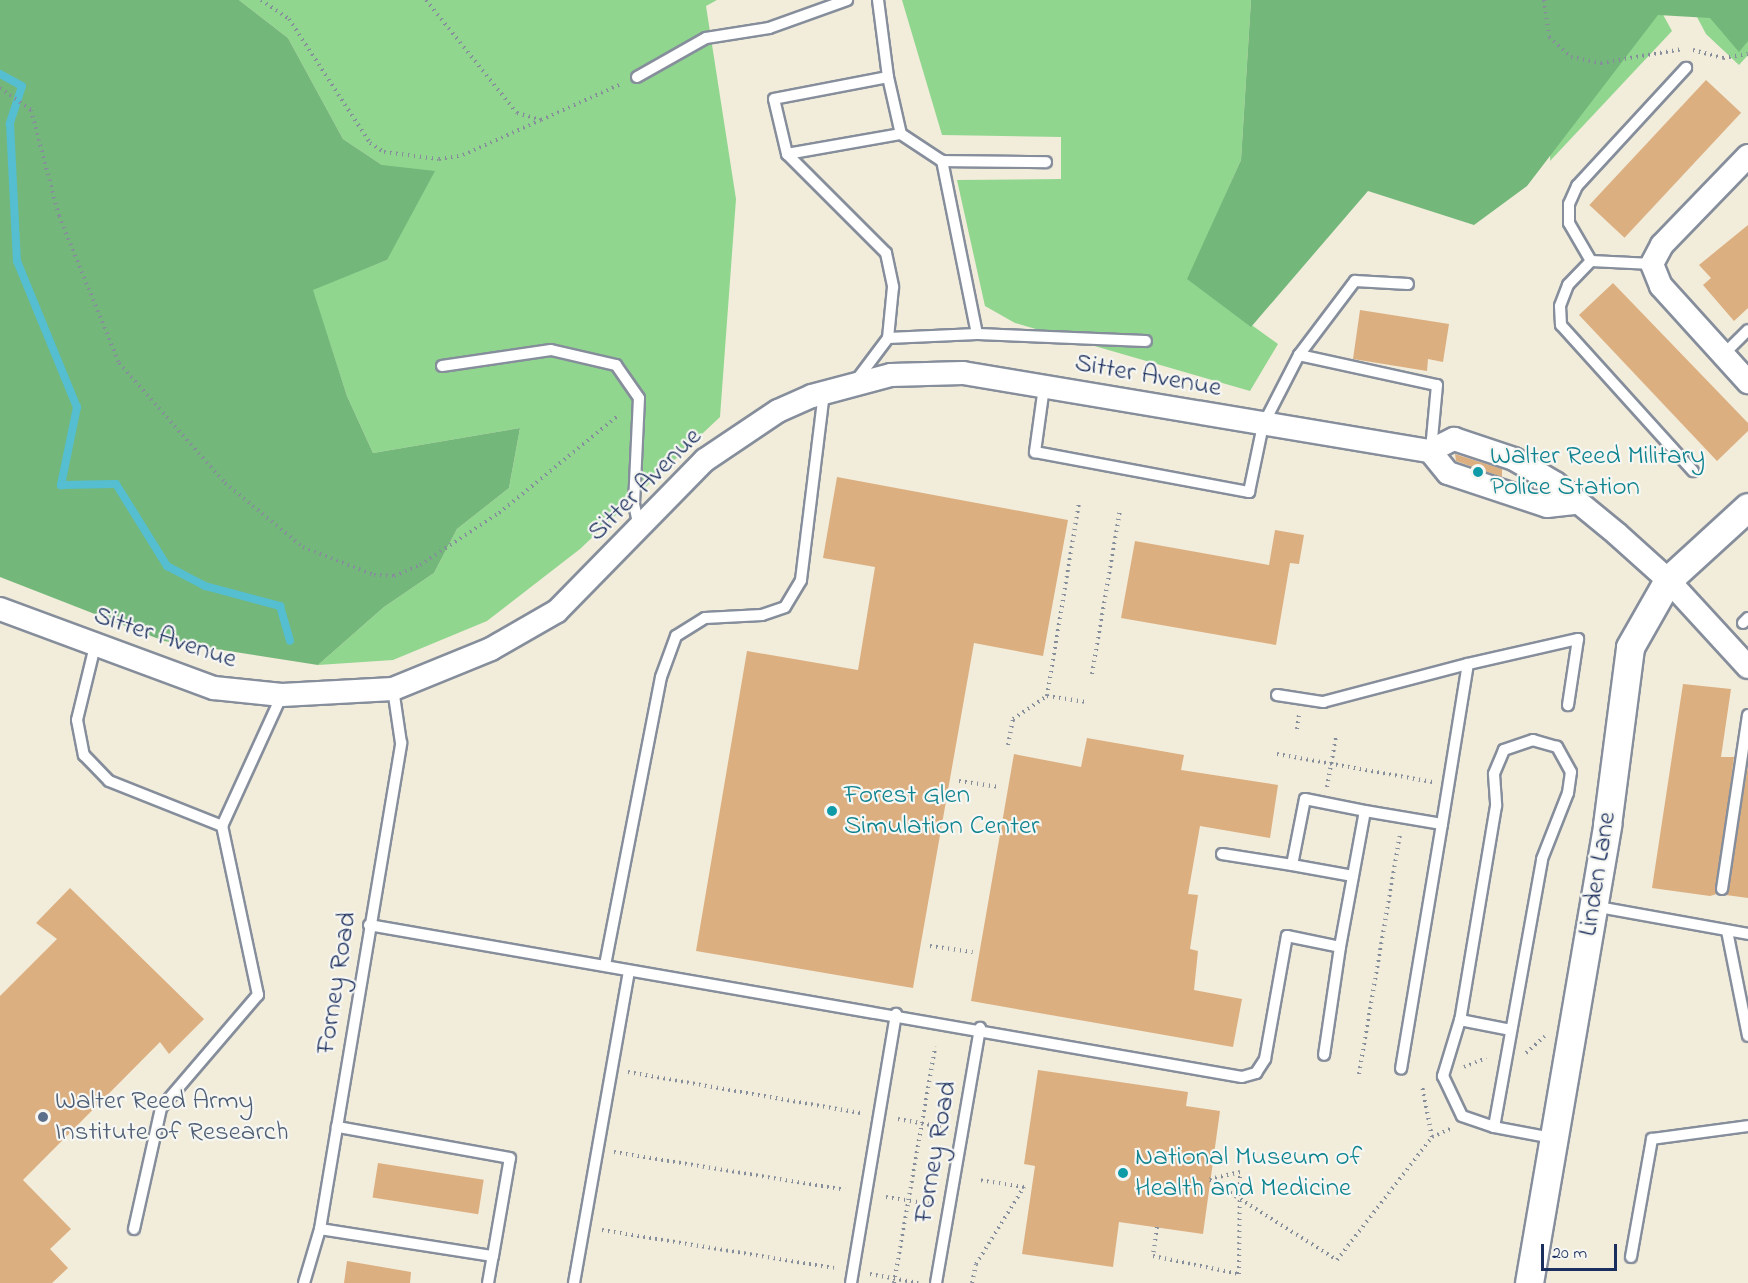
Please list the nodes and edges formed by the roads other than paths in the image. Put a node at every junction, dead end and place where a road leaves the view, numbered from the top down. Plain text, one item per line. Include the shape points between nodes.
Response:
1 (847, 0) edge
2 (878, 0) edge
3 (1686, 68) dead end
4 (637, 77) road end
5 (888, 77) junction
6 (902, 134) junction
7 (787, 154) junction
8 (1748, 156) edge
9 (942, 161) junction
10 (1046, 162) dead end
11 (1591, 261) junction
12 (1652, 264) junction
13 (1408, 284) dead end
14 (1748, 330) edge
15 (978, 334) junction
16 (888, 338) junction
17 (1146, 341) dead end
18 (1299, 355) junction
19 (1723, 355) junction
20 (441, 366) dead end
21 (855, 382) junction
22 (1748, 382) edge
23 (1044, 387) junction
24 (824, 392) junction
25 (1263, 425) junction
26 (1431, 451) junction
27 (1693, 471) dead end
28 (1575, 503) junction
29 (1748, 507) edge
30 (639, 528) junction
31 (1668, 580) junction
32 (0, 609) edge
33 (95, 646) junction
34 (1468, 664) junction
35 (1748, 667) edge
36 (393, 689) junction
37 (282, 695) junction
38 (1277, 695) dead end
39 (1568, 705) dead end
40 (1748, 715) edge
41 (1365, 811) junction
42 (1442, 824) junction
43 (222, 826) junction
44 (1222, 854) dead end
45 (1292, 865) junction
46 (1353, 876) junction
47 (1722, 889) dead end
48 (1593, 906) junction
49 (369, 926) junction
50 (1727, 931) junction
51 (1748, 934) edge
52 (1340, 947) junction
53 (605, 965) junction
54 (629, 971) junction
55 (896, 1014) junction
56 (1460, 1020) junction
57 (980, 1028) junction
58 (1511, 1030) junction
59 (1748, 1036) edge
60 (1324, 1055) dead end
61 (1401, 1069) dead end
62 (1748, 1126) edge
63 (337, 1127) junction
64 (1494, 1127) junction
65 (1552, 1138) junction
66 (134, 1229) dead end
67 (320, 1229) junction
68 (493, 1256) junction
69 (1631, 1257) dead end
70 (304, 1283) edge
71 (488, 1283) edge
72 (574, 1283) edge
73 (851, 1283) edge
74 (936, 1283) edge
75 (1529, 1283) edge

1 - 4 lane via 768,28 706,38
2 - 5 lane
3 - 11 lane via 1577,186 1569,223
5 - 6 lane
5 - 7 lane via 774,99
6 - 7 lane
6 - 9 lane
7 - 16 lane via 886,253 893,287
8 - 12 street via 1662,244
9 - 10 lane
9 - 15 lane
11 - 12 lane
11 - 27 lane via 1568,285 1560,306 1561,325
12 - 19 street via 1660,286
13 - 18 lane via 1354,281
14 - 19 lane
15 - 16 lane
15 - 17 lane
16 - 21 lane
18 - 25 lane
18 - 26 lane via 1437,385
19 - 22 street
20 - 30 lane via 522,352 578,354 616,365 639,398 634,504
21 - 23 street, Sitter Avenue via 920,372
21 - 24 street, Sitter Avenue
23 - 25 street, Sitter Avenue
23 - 25 lane via 1035,452 1249,492
24 - 30 street, Sitter Avenue via 740,434 705,460
24 - 53 lane via 801,580 785,607 762,615 705,618 676,636 661,677
25 - 26 street, Sitter Avenue
26 - 28 street via 1448,473 1547,506
26 - 28 street via 1454,439 1514,459 1555,483
28 - 31 street
29 - 31 street, Linden Lane
30 - 36 street, Sitter Avenue via 557,611 491,649
31 - 35 street
31 - 48 street, Linden Lane via 1630,647
32 - 33 street, Sitter Avenue
33 - 37 street, Sitter Avenue via 214,688
33 - 43 lane via 77,720 84,755 109,781
34 - 38 lane via 1323,702
34 - 39 lane via 1578,639
34 - 42 lane
36 - 37 street, Sitter Avenue
36 - 49 lane, Forney Road via 401,743
37 - 43 lane
40 - 47 lane
41 - 42 lane
41 - 45 lane via 1305,800
41 - 46 lane
42 - 61 lane
43 - 66 lane via 258,994 161,1108
44 - 45 lane
45 - 46 lane
46 - 52 lane
48 - 50 lane
48 - 65 street, Linden Lane
49 - 53 lane
49 - 63 lane, Forney Road
50 - 51 lane
50 - 59 lane
52 - 57 lane via 1287,936 1265,1059 1256,1073 1242,1077
52 - 60 lane
53 - 54 lane
54 - 55 lane
54 - 72 lane
55 - 57 lane
55 - 73 lane
56 - 58 lane
56 - 58 lane via 1496,806 1494,774 1504,750 1533,740 1557,747 1571,772 1568,793 1542,859
56 - 64 lane via 1443,1076 1462,1116
57 - 74 lane, Forney Road
58 - 64 lane
62 - 69 lane via 1652,1139
63 - 67 lane, Forney Road
63 - 68 lane via 510,1158
64 - 65 lane
65 - 75 street, Linden Lane
67 - 68 lane
67 - 70 lane, Forney Road
68 - 71 lane

